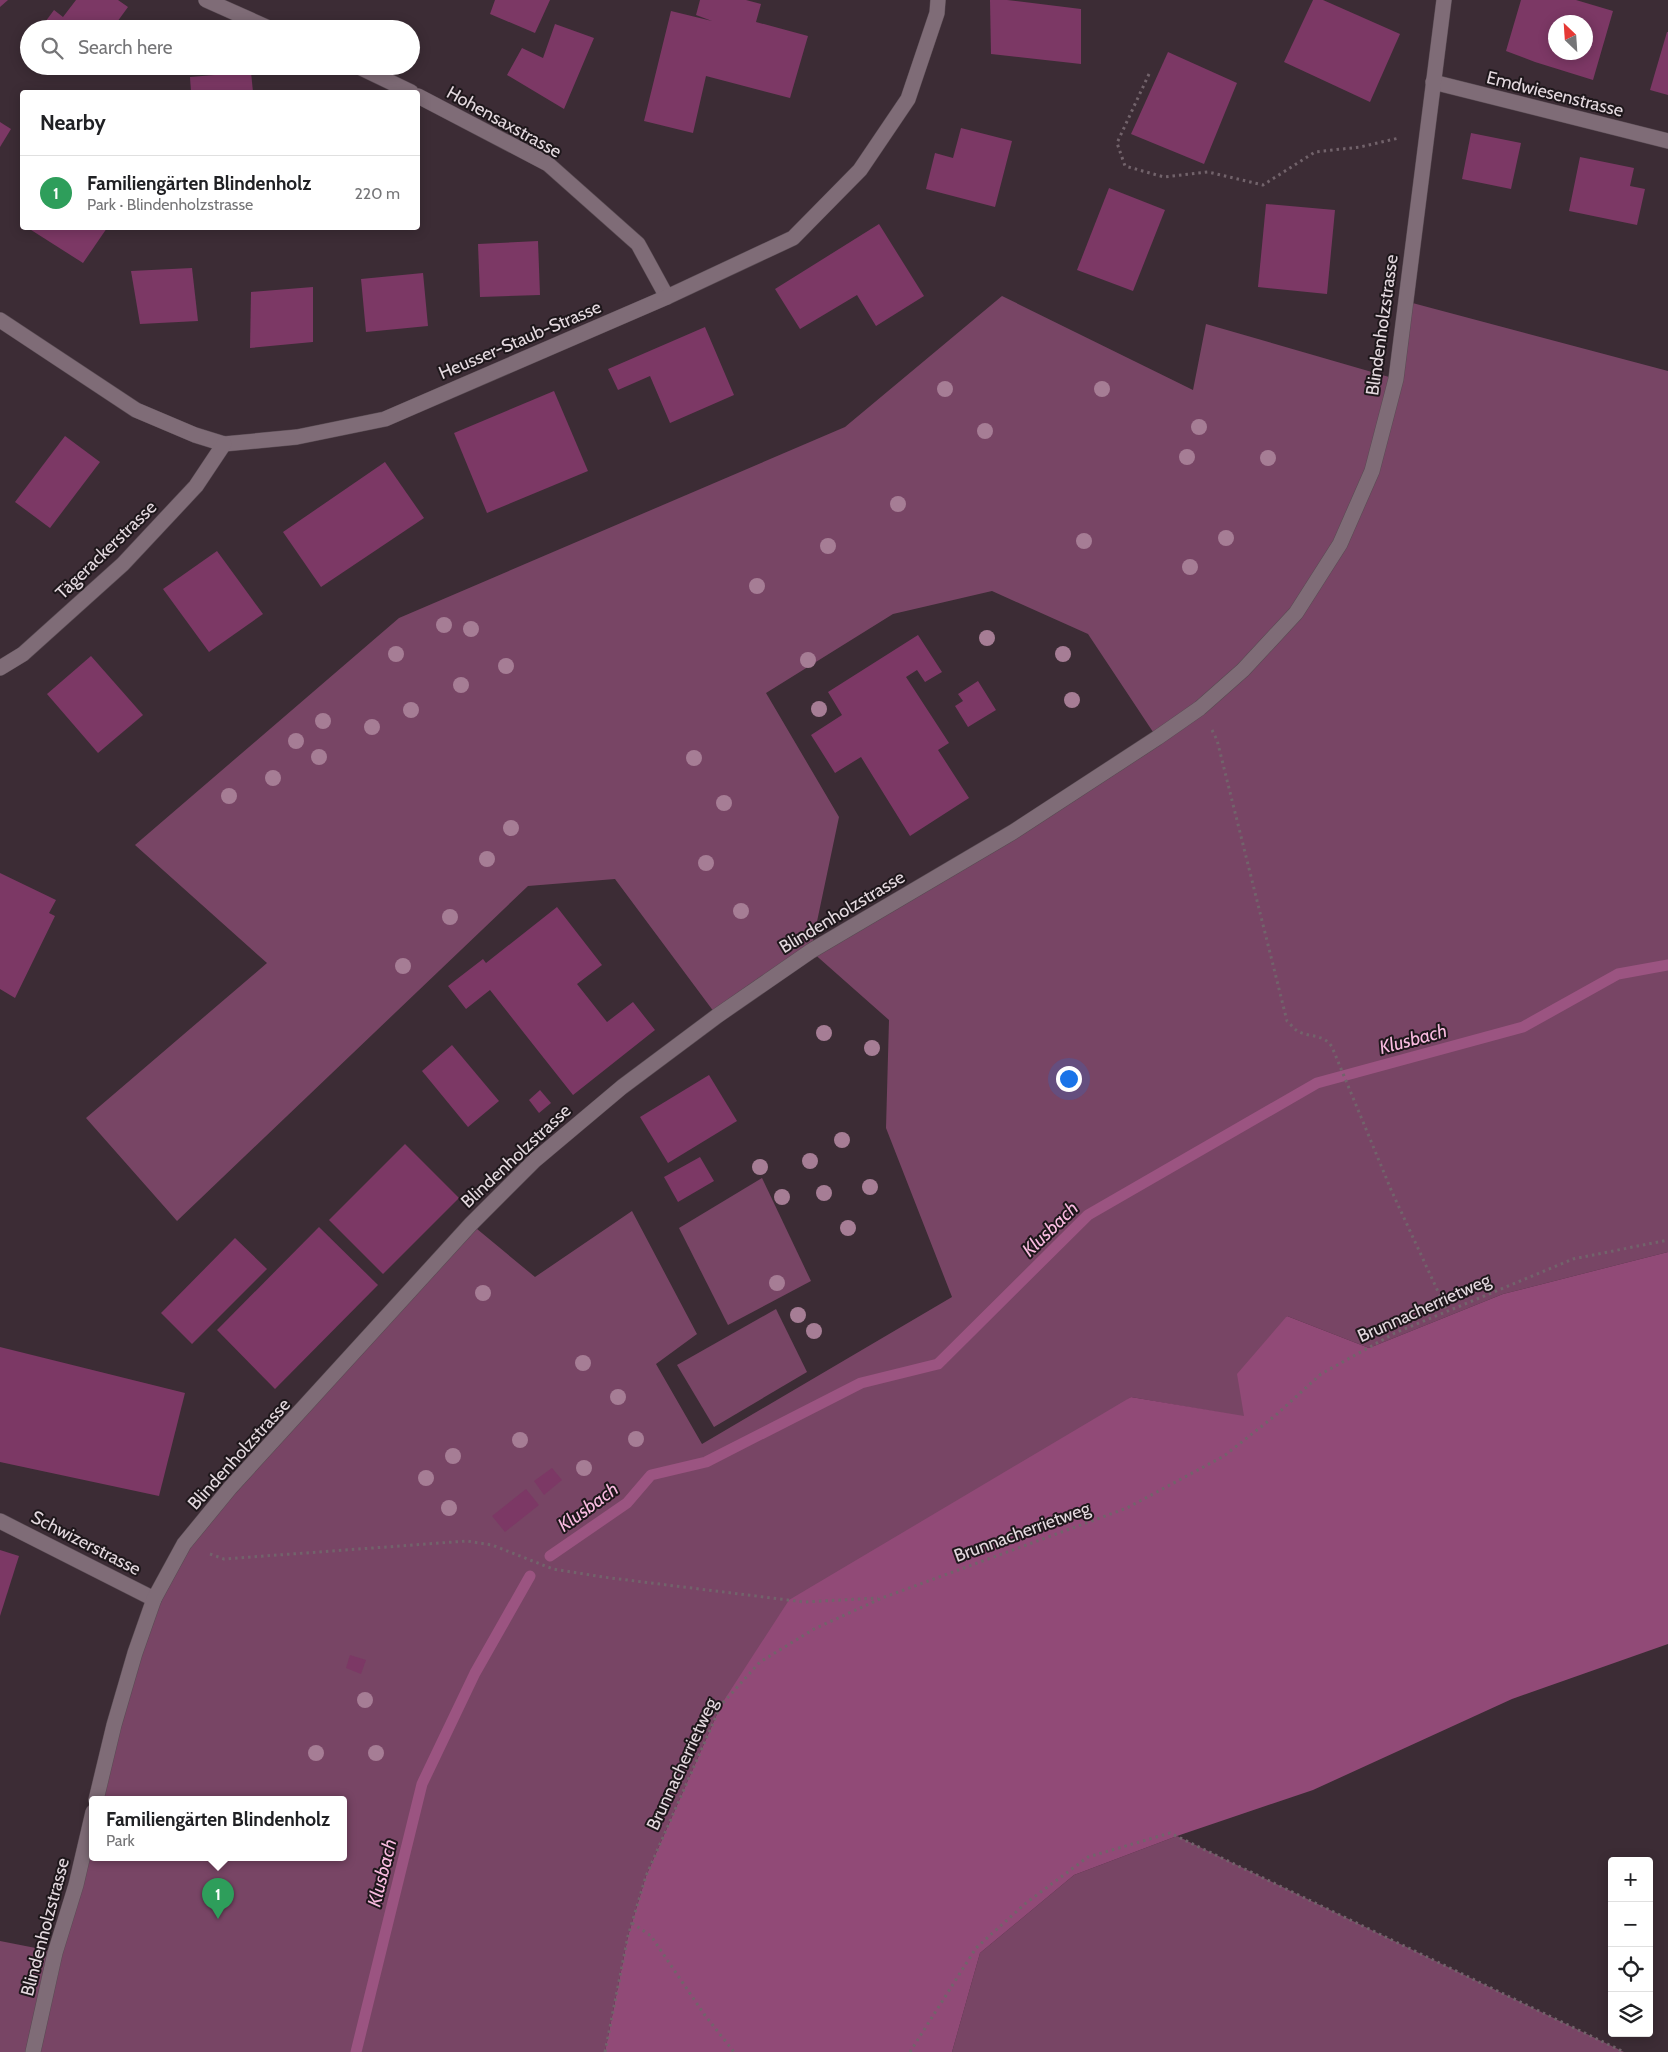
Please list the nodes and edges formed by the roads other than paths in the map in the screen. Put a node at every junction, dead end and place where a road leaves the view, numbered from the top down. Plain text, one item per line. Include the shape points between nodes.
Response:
1 (206, 0) edge
2 (938, 0) edge
3 (1444, 0) edge
4 (251, 20) edge
5 (376, 75) edge
6 (1433, 82) junction
7 (407, 90) edge
8 (420, 97) edge
9 (1668, 141) edge
10 (667, 297) junction
11 (0, 320) edge
12 (224, 444) junction
13 (0, 668) edge
14 (0, 1521) edge
15 (154, 1599) junction
16 (97, 1796) edge
17 (89, 1829) edge
18 (33, 2052) edge

1 - 4 street
2 - 10 street, Heusser-Staub-Strasse via 937,13 908,99 860,170 793,238
3 - 6 street, Blindenholzstrasse
5 - 7 street
6 - 9 street, Emdwiesenstrasse
6 - 15 street, Blindenholzstrasse via 1396,379 1372,471 1340,544 1296,612 1243,670 1200,708 1158,738 1014,832 811,951 697,1030 569,1130 471,1224 230,1488 184,1544
8 - 10 street, Hohensaxstrasse via 548,164 638,244
10 - 12 street, Heusser-Staub-Strasse via 385,419 297,437
11 - 12 street, Heusser-Staub-Strasse via 136,410
12 - 13 street, Tägerackerstrasse via 196,486 123,564 23,654
14 - 15 street, Schwizerstrasse
15 - 16 street, Blindenholzstrasse via 116,1716
17 - 18 street, Blindenholzstrasse

